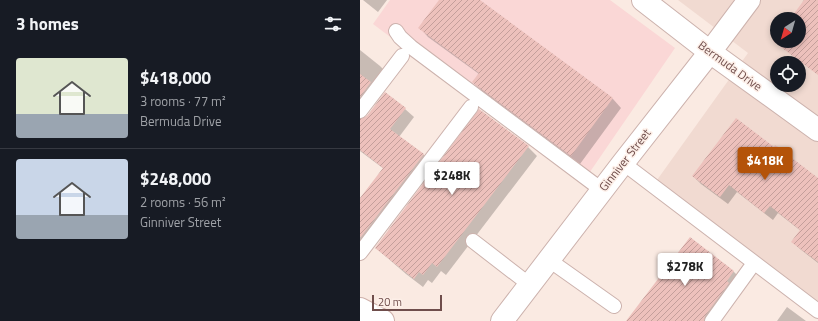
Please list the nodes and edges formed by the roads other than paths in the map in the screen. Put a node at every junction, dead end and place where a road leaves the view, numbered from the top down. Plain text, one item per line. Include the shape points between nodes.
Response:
1 (643, 0) edge
2 (749, 0) edge
3 (396, 31) dead end
4 (710, 52) junction
5 (402, 56) dead end
6 (471, 107) dead end
7 (360, 111) edge
8 (818, 130) edge
9 (623, 163) junction
10 (602, 190) junction
11 (473, 241) dead end
12 (360, 253) edge
13 (549, 260) junction
14 (754, 263) junction
15 (530, 284) junction
16 (614, 306) dead end
17 (360, 309) edge
18 (818, 311) edge
19 (383, 321) edge
20 (502, 321) edge
21 (712, 321) edge

1 - 4 street, Bermuda Drive
2 - 4 street, Ginniver Street
3 - 10 lane via 411,47
4 - 8 street, Bermuda Drive
4 - 9 street, Ginniver Street
5 - 7 lane
6 - 12 lane
9 - 10 street, Ginniver Street
9 - 14 lane
10 - 13 street, Ginniver Street
11 - 15 lane
13 - 15 street, Ginniver Street
13 - 16 lane
14 - 18 lane
14 - 21 lane
15 - 20 street, Ginniver Street
17 - 19 street

